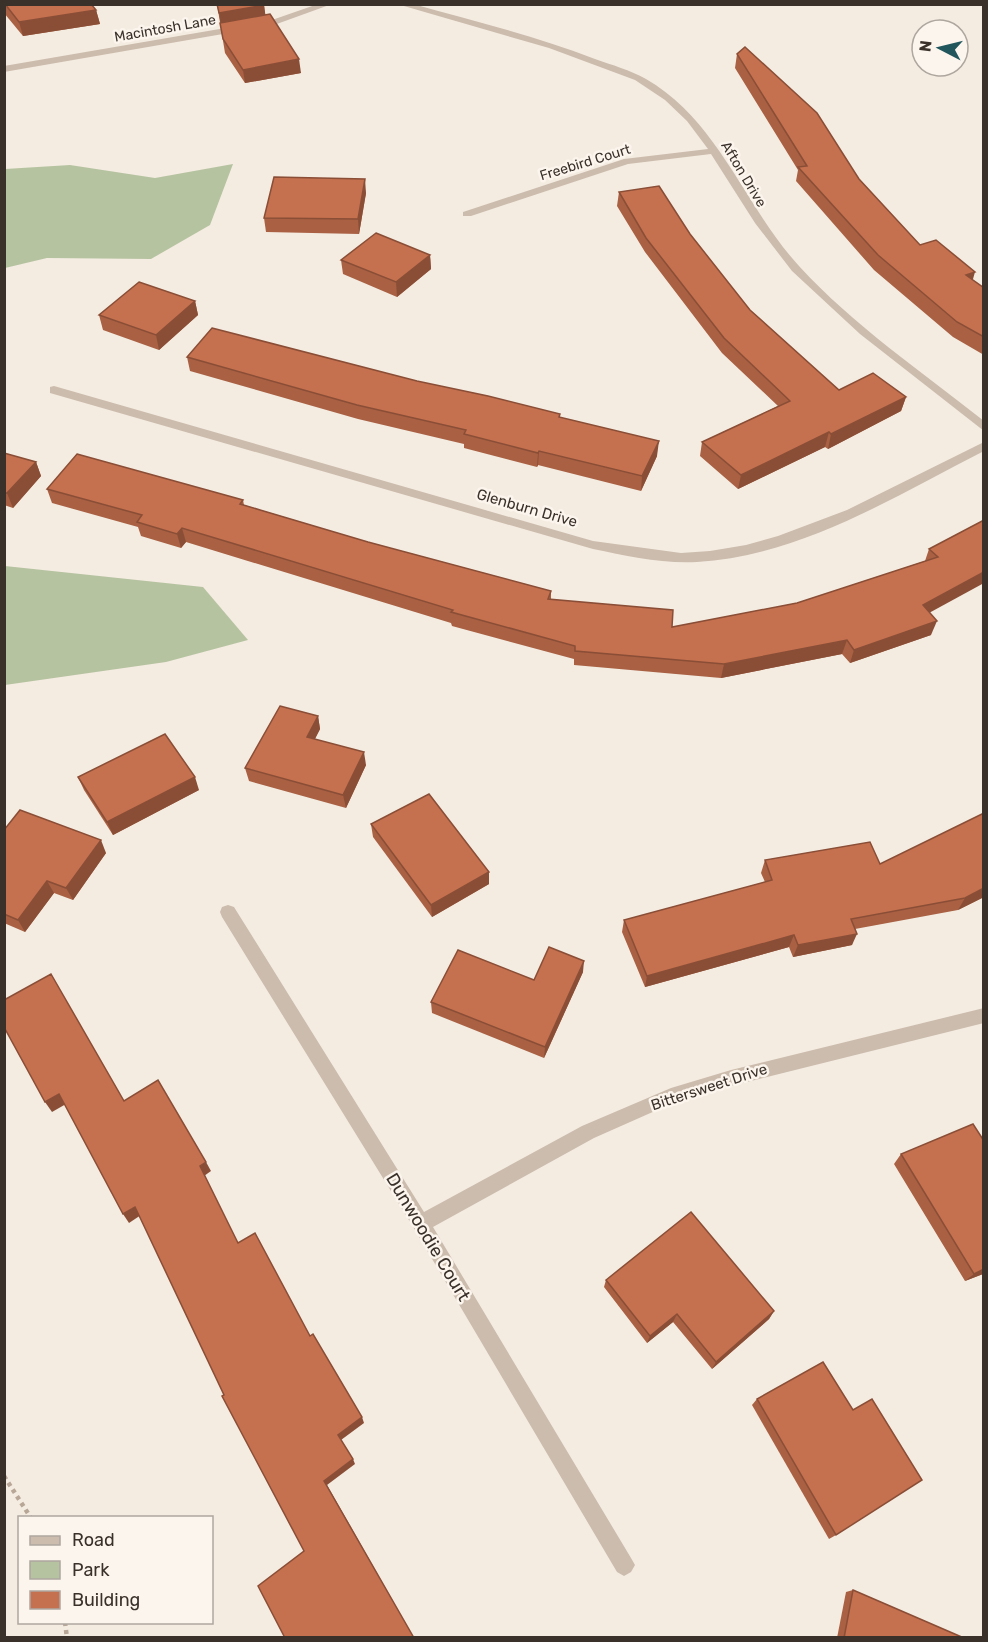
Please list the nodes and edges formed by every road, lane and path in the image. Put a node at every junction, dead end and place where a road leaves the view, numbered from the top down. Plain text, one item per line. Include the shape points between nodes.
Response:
1 (328, 4) edge
2 (401, 4) edge
3 (4, 69) edge
4 (715, 151) junction
5 (467, 214) dead end
6 (54, 390) dead end
7 (984, 426) edge
8 (984, 446) edge
9 (228, 912) dead end
10 (984, 1015) edge
11 (421, 1224) junction
12 (4, 1476) edge
13 (30, 1516) edge
14 (624, 1565) dead end

1 - 3 street, Macintosh Lane via 274,22
2 - 4 street, Afton Drive via 551,44 643,81 680,110
4 - 5 street, Freebird Court via 627,161
4 - 7 street, Afton Drive via 757,222 795,269 836,307
6 - 8 street, Glenburn Drive via 593,545 652,555 708,556 759,547 848,515
9 - 11 street, Dunwoodie Court
10 - 11 street, Bittersweet Drive via 731,1077 671,1096 588,1132
11 - 14 street, Dunwoodie Court
12 - 13 path

